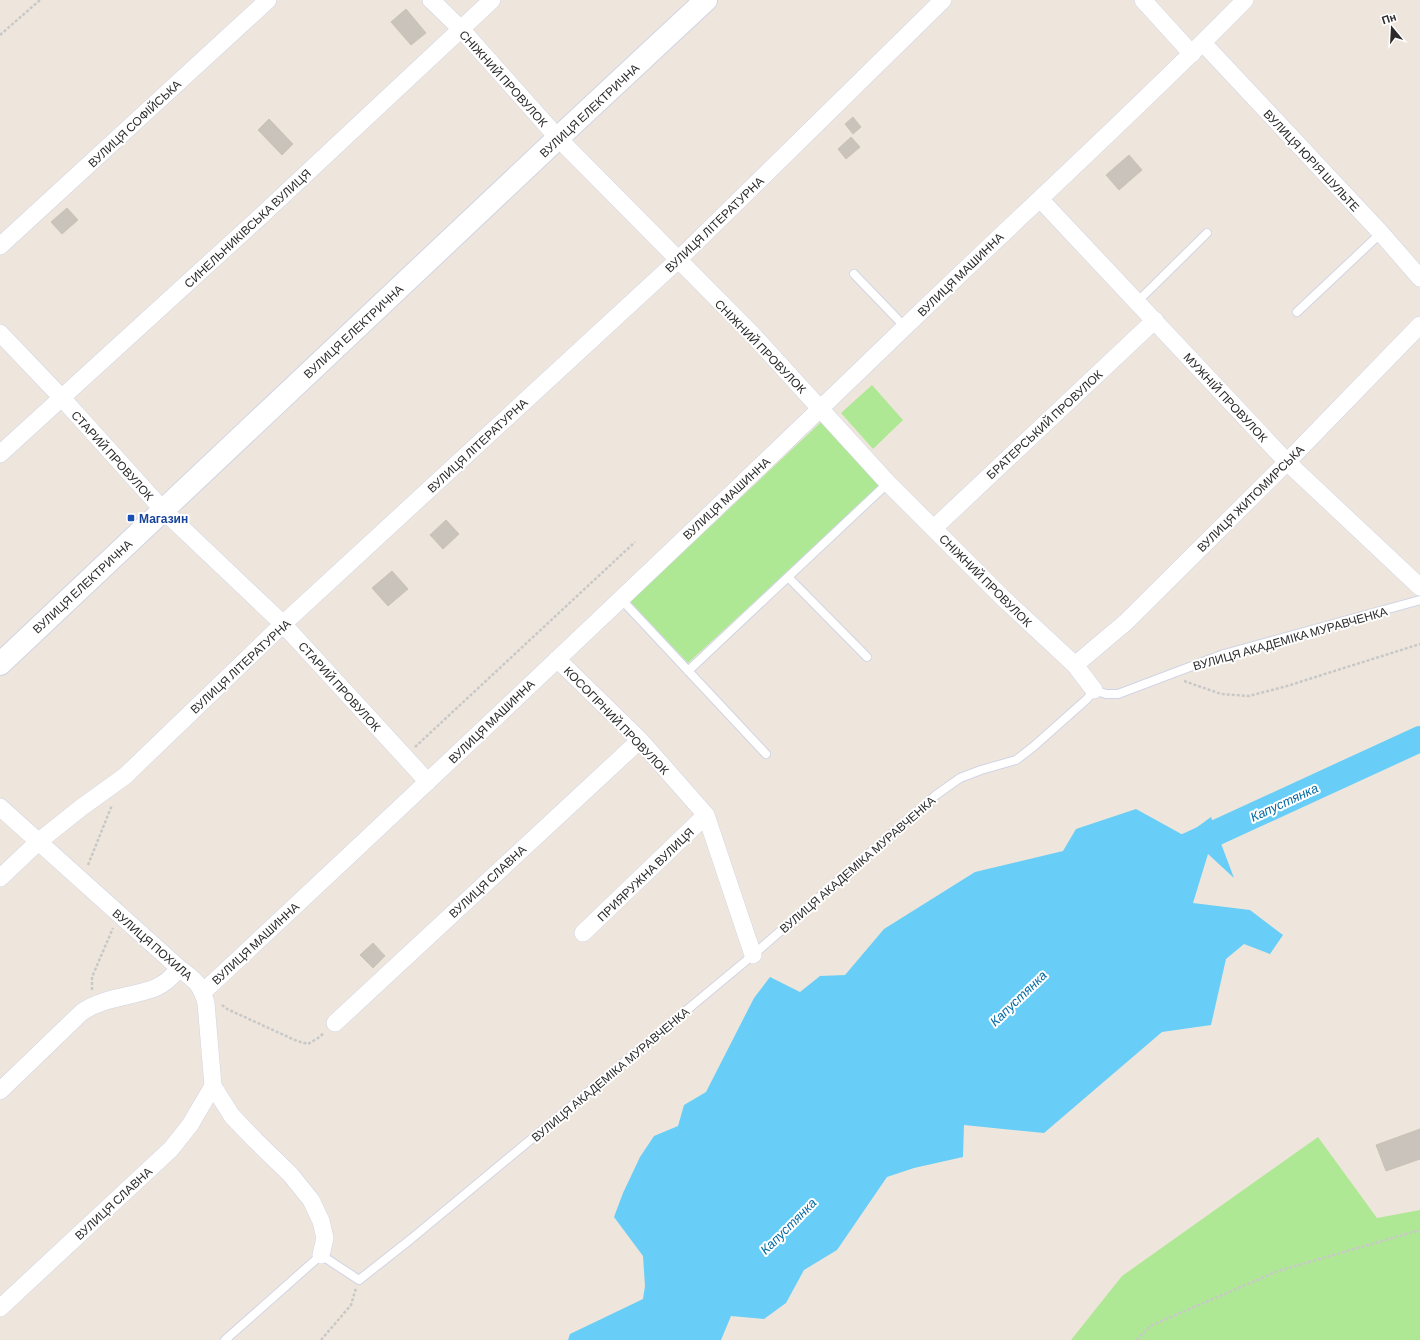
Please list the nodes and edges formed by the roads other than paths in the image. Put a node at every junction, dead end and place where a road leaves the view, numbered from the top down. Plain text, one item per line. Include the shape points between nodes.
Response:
1 (268, 0) edge
2 (431, 0) edge
3 (492, 0) edge
4 (706, 0) edge
5 (943, 0) edge
6 (1143, 0) edge
7 (1245, 0) edge
8 (461, 29) junction
9 (1197, 48) junction
10 (558, 138) junction
11 (1040, 199) junction
12 (1207, 233) dead end
13 (1381, 233) junction
14 (0, 246) edge
15 (678, 260) junction
16 (854, 274) dead end
17 (1420, 278) edge
18 (1136, 303) junction
19 (1297, 312) dead end
20 (1155, 320) junction
21 (1420, 325) edge
22 (905, 328) junction
23 (0, 333) edge
24 (62, 398) junction
25 (821, 409) junction
26 (0, 454) edge
27 (1287, 462) junction
28 (888, 482) junction
29 (163, 510) junction
30 (934, 528) junction
31 (788, 577) junction
32 (1420, 587) edge
33 (620, 598) junction
34 (1420, 600) edge
35 (283, 624) junction
36 (867, 657) dead end
37 (557, 658) junction
38 (0, 664) edge
39 (1075, 665) junction
40 (688, 671) junction
41 (1094, 690) junction
42 (640, 740) junction
43 (766, 754) dead end
44 (428, 782) junction
45 (0, 807) edge
46 (706, 815) junction
47 (38, 842) junction
48 (0, 878) edge
49 (583, 933) dead end
50 (753, 955) junction
51 (180, 968) junction
52 (203, 992) junction
53 (335, 1023) road end
54 (213, 1086) junction
55 (0, 1091) edge
56 (321, 1255) junction
57 (0, 1308) edge
58 (226, 1340) edge

1 - 14 street, ВУЛИЦЯ СОФІЙСЬКА
2 - 8 street, СНІЖНИЙ ПРОВУЛОК
3 - 8 street, СИНЕЛЬНИКІВСЬКА ВУЛИЦЯ
4 - 10 street, ВУЛИЦЯ ЕЛЕКТРИЧНА
5 - 15 street, ВУЛИЦЯ ЛІТЕРАТУРНА
6 - 9 street, ВУЛИЦЯ ЮРІЯ ШУЛЬТЕ
7 - 9 street, ВУЛИЦЯ МАШИННА
8 - 10 street, СНІЖНИЙ ПРОВУЛОК
8 - 24 street, СИНЕЛЬНИКІВСЬКА ВУЛИЦЯ
9 - 11 street, ВУЛИЦЯ МАШИННА
9 - 13 street, ВУЛИЦЯ ЮРІЯ ШУЛЬТЕ
10 - 15 street, СНІЖНИЙ ПРОВУЛОК
10 - 29 street, ВУЛИЦЯ ЕЛЕКТРИЧНА
11 - 18 street, МУЖНІЙ ПРОВУЛОК
11 - 22 street, ВУЛИЦЯ МАШИННА
12 - 18 lane
13 - 17 street, ВУЛИЦЯ ЮРІЯ ШУЛЬТЕ
13 - 19 lane
15 - 25 street, СНІЖНИЙ ПРОВУЛОК via 753,335
15 - 35 street, ВУЛИЦЯ ЛІТЕРАТУРНА
16 - 22 lane
18 - 20 street, МУЖНІЙ ПРОВУЛОК
20 - 27 street, МУЖНІЙ ПРОВУЛОК
20 - 30 street, БРАТЕРСЬКИЙ ПРОВУЛОК
21 - 27 street, ВУЛИЦЯ ЖИТОМИРСЬКА
22 - 25 street, ВУЛИЦЯ МАШИННА
23 - 24 street, СТАРИЙ ПРОВУЛОК
24 - 26 street, СИНЕЛЬНИКІВСЬКА ВУЛИЦЯ
24 - 29 street, СТАРИЙ ПРОВУЛОК
25 - 28 street, СНІЖНИЙ ПРОВУЛОК
25 - 33 street, ВУЛИЦЯ МАШИННА
27 - 32 street, МУЖНІЙ ПРОВУЛОК
27 - 39 street, ВУЛИЦЯ ЖИТОМИРСЬКА via 1126,622
28 - 30 street, СНІЖНИЙ ПРОВУЛОК
28 - 31 lane
29 - 35 street, СТАРИЙ ПРОВУЛОК
29 - 38 street, ВУЛИЦЯ ЕЛЕКТРИЧНА
30 - 39 street, СНІЖНИЙ ПРОВУЛОК via 1004,599
31 - 36 lane
31 - 40 lane
33 - 37 street, ВУЛИЦЯ МАШИННА
33 - 40 lane
34 - 41 lane, ВУЛИЦЯ АКАДЕМІКА МУРАВЧЕНКА via 1224,654 1118,694
35 - 44 street, СТАРИЙ ПРОВУЛОК
35 - 47 street, ВУЛИЦЯ ЛІТЕРАТУРНА via 125,776
37 - 42 street, КОСОГІРНИЙ ПРОВУЛОК
37 - 44 street, ВУЛИЦЯ МАШИННА
39 - 41 street, СНІЖНИЙ ПРОВУЛОК
40 - 43 lane
41 - 50 lane, ВУЛИЦЯ АКАДЕМІКА МУРАВЧЕНКА via 1087,699 1016,760 960,778 936,795
42 - 46 street, КОСОГІРНИЙ ПРОВУЛОК
42 - 53 street, ВУЛИЦЯ СЛАВНА
44 - 52 street, ВУЛИЦЯ МАШИННА
45 - 47 street, ВУЛИЦЯ ПОХИЛА
46 - 49 street, ПРИЯРУЖНА ВУЛИЦЯ
46 - 50 street, КОСОГІРНИЙ ПРОВУЛОК
47 - 48 street, ВУЛИЦЯ ЛІТЕРАТУРНА
47 - 51 street, ВУЛИЦЯ ПОХИЛА
50 - 56 lane, ВУЛИЦЯ АКАДЕМІКА МУРАВЧЕНКА via 359,1280
51 - 52 street, ВУЛИЦЯ ПОХИЛА via 198,983
51 - 55 street via 156,987 93,1005 82,1012
52 - 54 street, ВУЛИЦЯ ПОХИЛА
54 - 56 street, ВУЛИЦЯ ПОХИЛА via 232,1116 290,1174 311,1200 321,1220 325,1238
54 - 57 street, ВУЛИЦЯ СЛАВНА via 190,1125 171,1149
56 - 58 lane

